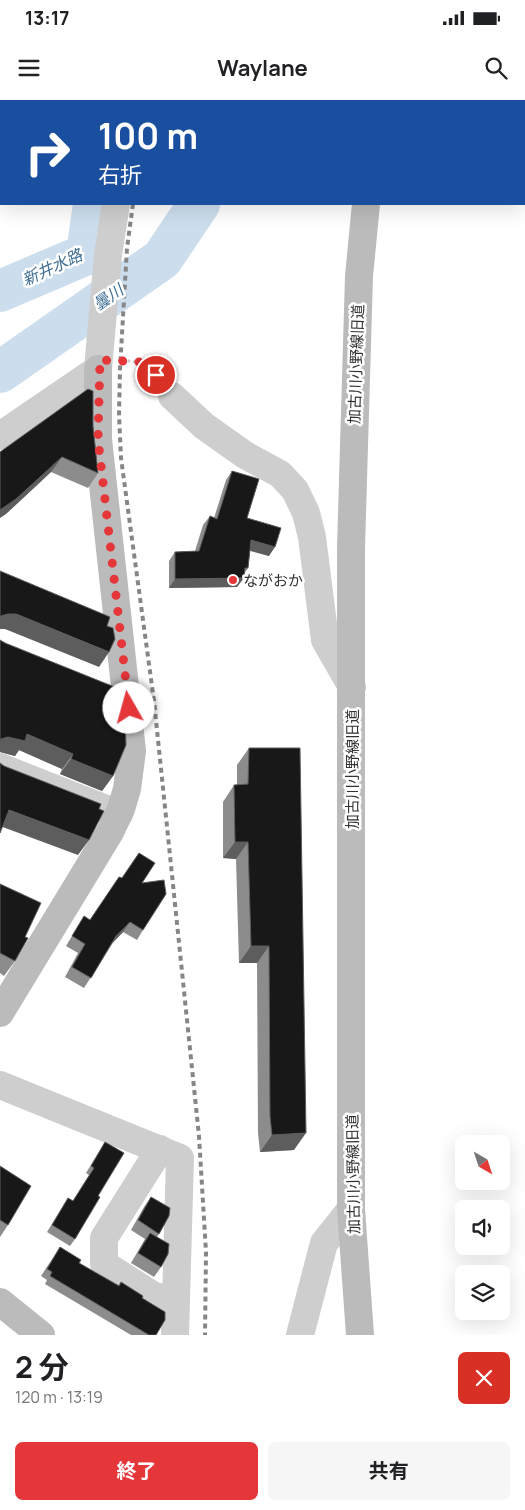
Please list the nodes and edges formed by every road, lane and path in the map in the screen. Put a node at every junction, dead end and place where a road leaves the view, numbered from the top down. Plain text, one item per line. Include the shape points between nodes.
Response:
1 (116, 205) edge
2 (366, 205) edge
3 (99, 361) junction
4 (172, 396) joint
5 (0, 436) edge
6 (101, 685) edge
7 (352, 687) junction
8 (127, 693) junction
9 (0, 767) edge
10 (119, 814) junction
11 (0, 1013) edge
12 (0, 1085) edge
13 (170, 1153) junction
14 (352, 1209) junction
15 (176, 1300) junction
16 (0, 1302) edge
17 (40, 1335) edge
18 (175, 1335) edge
19 (300, 1335) edge
20 (360, 1335) edge

1 - 3 street
2 - 7 street, 加古川小野線旧道 via 359,276 351,538
3 - 4 path via 141,362
3 - 5 street
3 - 8 street via 98,439
4 - 7 street via 204,426 245,455 280,474 295,490 306,513 312,537 325,640
6 - 8 street
7 - 14 street, 加古川小野線旧道
8 - 10 street via 132,751 127,789
9 - 10 street
10 - 11 street
12 - 13 street
13 - 15 street
13 - 15 street via 104,1238 104,1264 154,1296
14 - 19 street via 324,1243
14 - 20 street, 加古川小野線旧道
15 - 18 street
16 - 17 street

